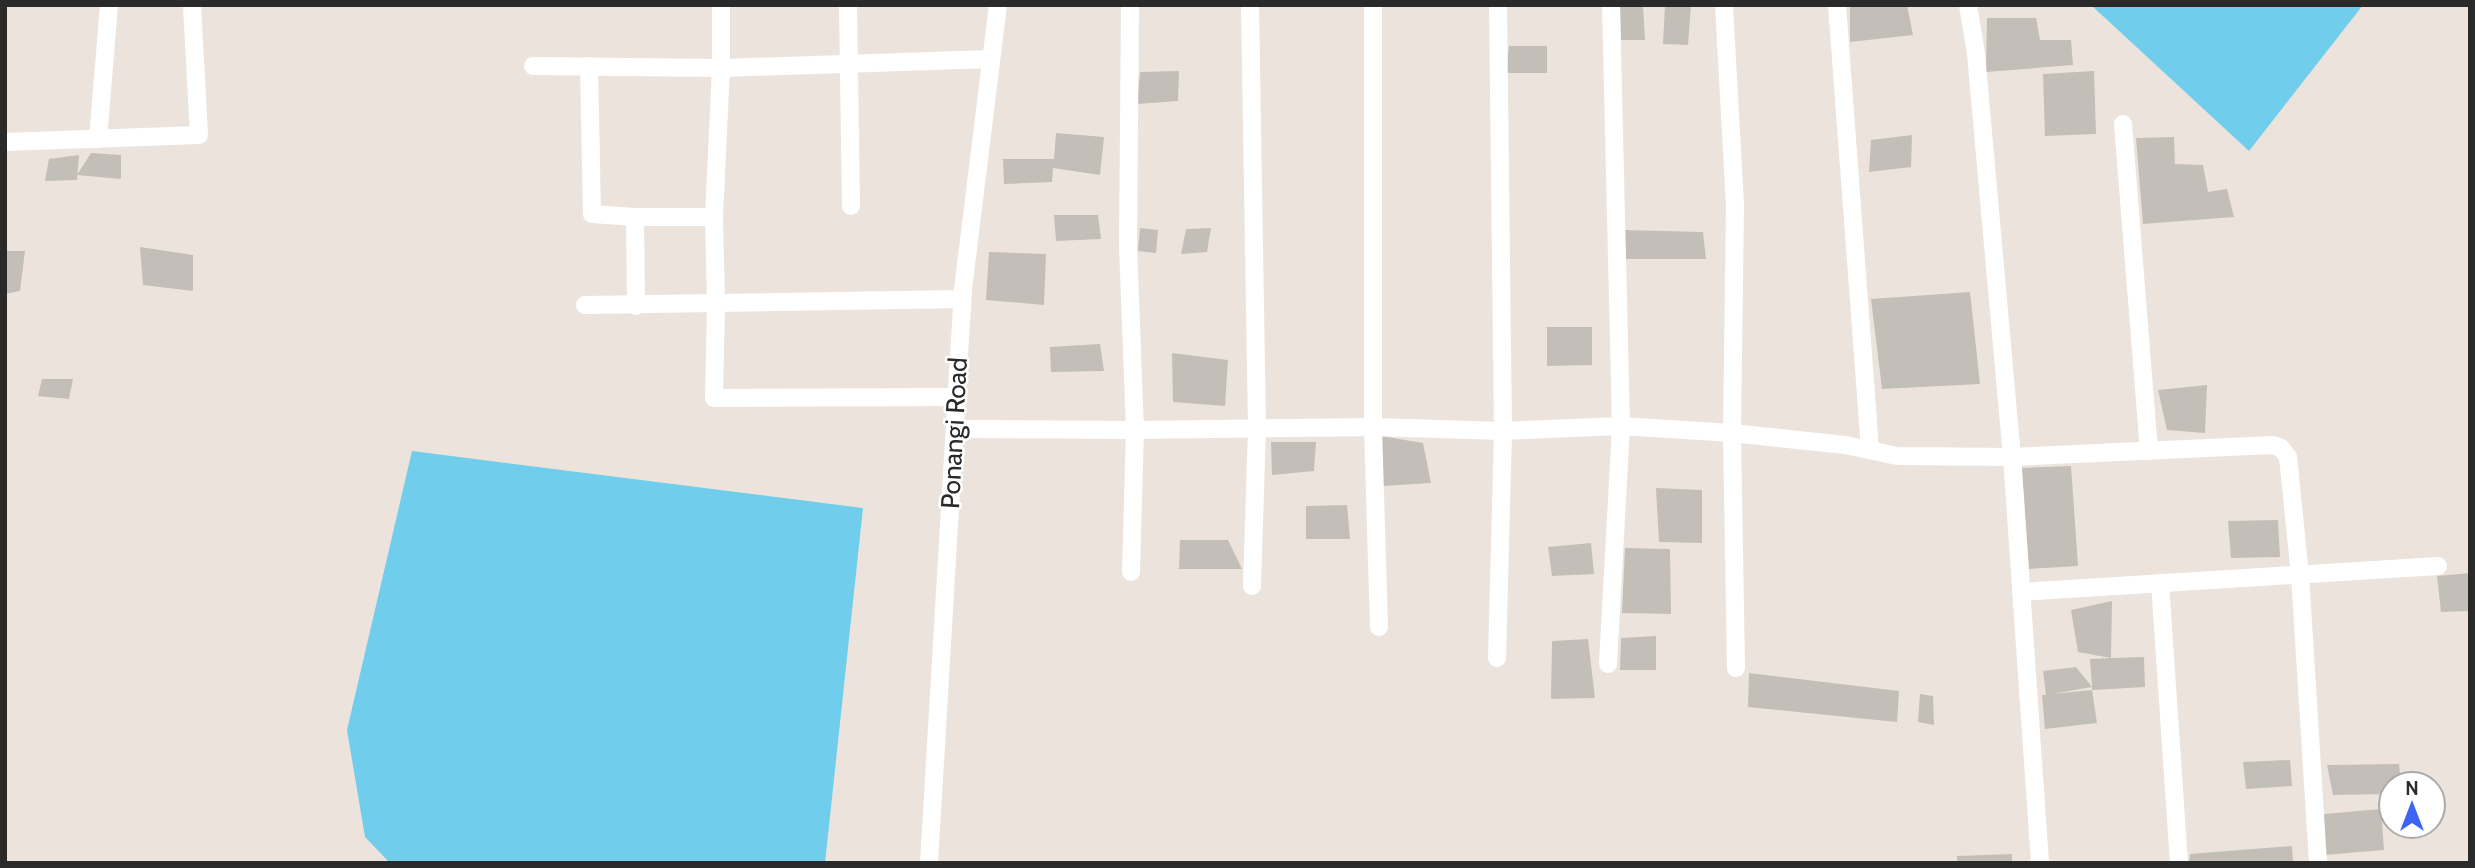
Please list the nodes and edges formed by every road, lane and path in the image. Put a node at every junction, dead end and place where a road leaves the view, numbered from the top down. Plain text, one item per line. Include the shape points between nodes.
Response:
1 (108, 5) edge
2 (192, 5) edge
3 (721, 5) edge
4 (848, 5) edge
5 (998, 5) edge
6 (1129, 5) edge
7 (1250, 5) edge
8 (1373, 5) edge
9 (1498, 5) edge
10 (1611, 5) edge
11 (1724, 5) edge
12 (1837, 5) edge
13 (1968, 5) edge
14 (991, 59) junction
15 (850, 63) junction
16 (533, 66) dead end
17 (589, 66) junction
18 (721, 68) junction
19 (2123, 124) dead end
20 (98, 139) junction
21 (5, 142) edge
22 (851, 205) dead end
23 (635, 217) junction
24 (714, 217) junction
25 (962, 299) junction
26 (716, 304) junction
27 (585, 305) dead end
28 (636, 306) junction
29 (957, 397) junction
30 (1621, 426) junction
31 (1373, 427) junction
32 (1256, 428) junction
33 (955, 429) junction
34 (1135, 430) junction
35 (1503, 431) junction
36 (1732, 433) junction
37 (1870, 449) junction
38 (2149, 451) junction
39 (2012, 457) junction
40 (2438, 566) dead end
41 (1131, 572) dead end
42 (2300, 575) junction
43 (2160, 583) junction
44 (1252, 586) dead end
45 (2021, 592) junction
46 (1379, 627) dead end
47 (1497, 658) dead end
48 (1608, 664) dead end
49 (1736, 668) dead end
50 (929, 863) edge
51 (2040, 863) edge
52 (2179, 863) edge
53 (2318, 863) edge

1 - 20 street
2 - 20 street via 199,135
3 - 18 street
4 - 15 street
5 - 14 street, Ponangi Road
6 - 34 street via 1128,246
7 - 32 street
8 - 31 street
9 - 35 street
10 - 30 street
11 - 36 street via 1735,205
12 - 37 street
13 - 39 street via 1978,68
14 - 15 street
14 - 25 street, Ponangi Road
15 - 18 street
15 - 22 street
16 - 17 street
17 - 18 street
17 - 23 street via 592,214
18 - 24 street
19 - 38 street
20 - 21 street
23 - 24 street
23 - 28 street
24 - 26 street
25 - 26 street
25 - 29 street, Ponangi Road
26 - 28 street
26 - 29 street via 714,398
27 - 28 street
29 - 33 street, Ponangi Road
30 - 35 street
30 - 36 street
30 - 48 street
31 - 32 street
31 - 35 street
31 - 46 street
32 - 34 street
32 - 44 street
33 - 34 street
33 - 50 street, Ponangi Road
34 - 41 street
35 - 47 street
36 - 37 street
36 - 49 street
37 - 39 street via 1898,456
38 - 39 street
38 - 42 street via 2281,448 2288,457
39 - 45 street
40 - 42 street
42 - 43 street
42 - 53 street
43 - 45 street
43 - 52 street
45 - 51 street

